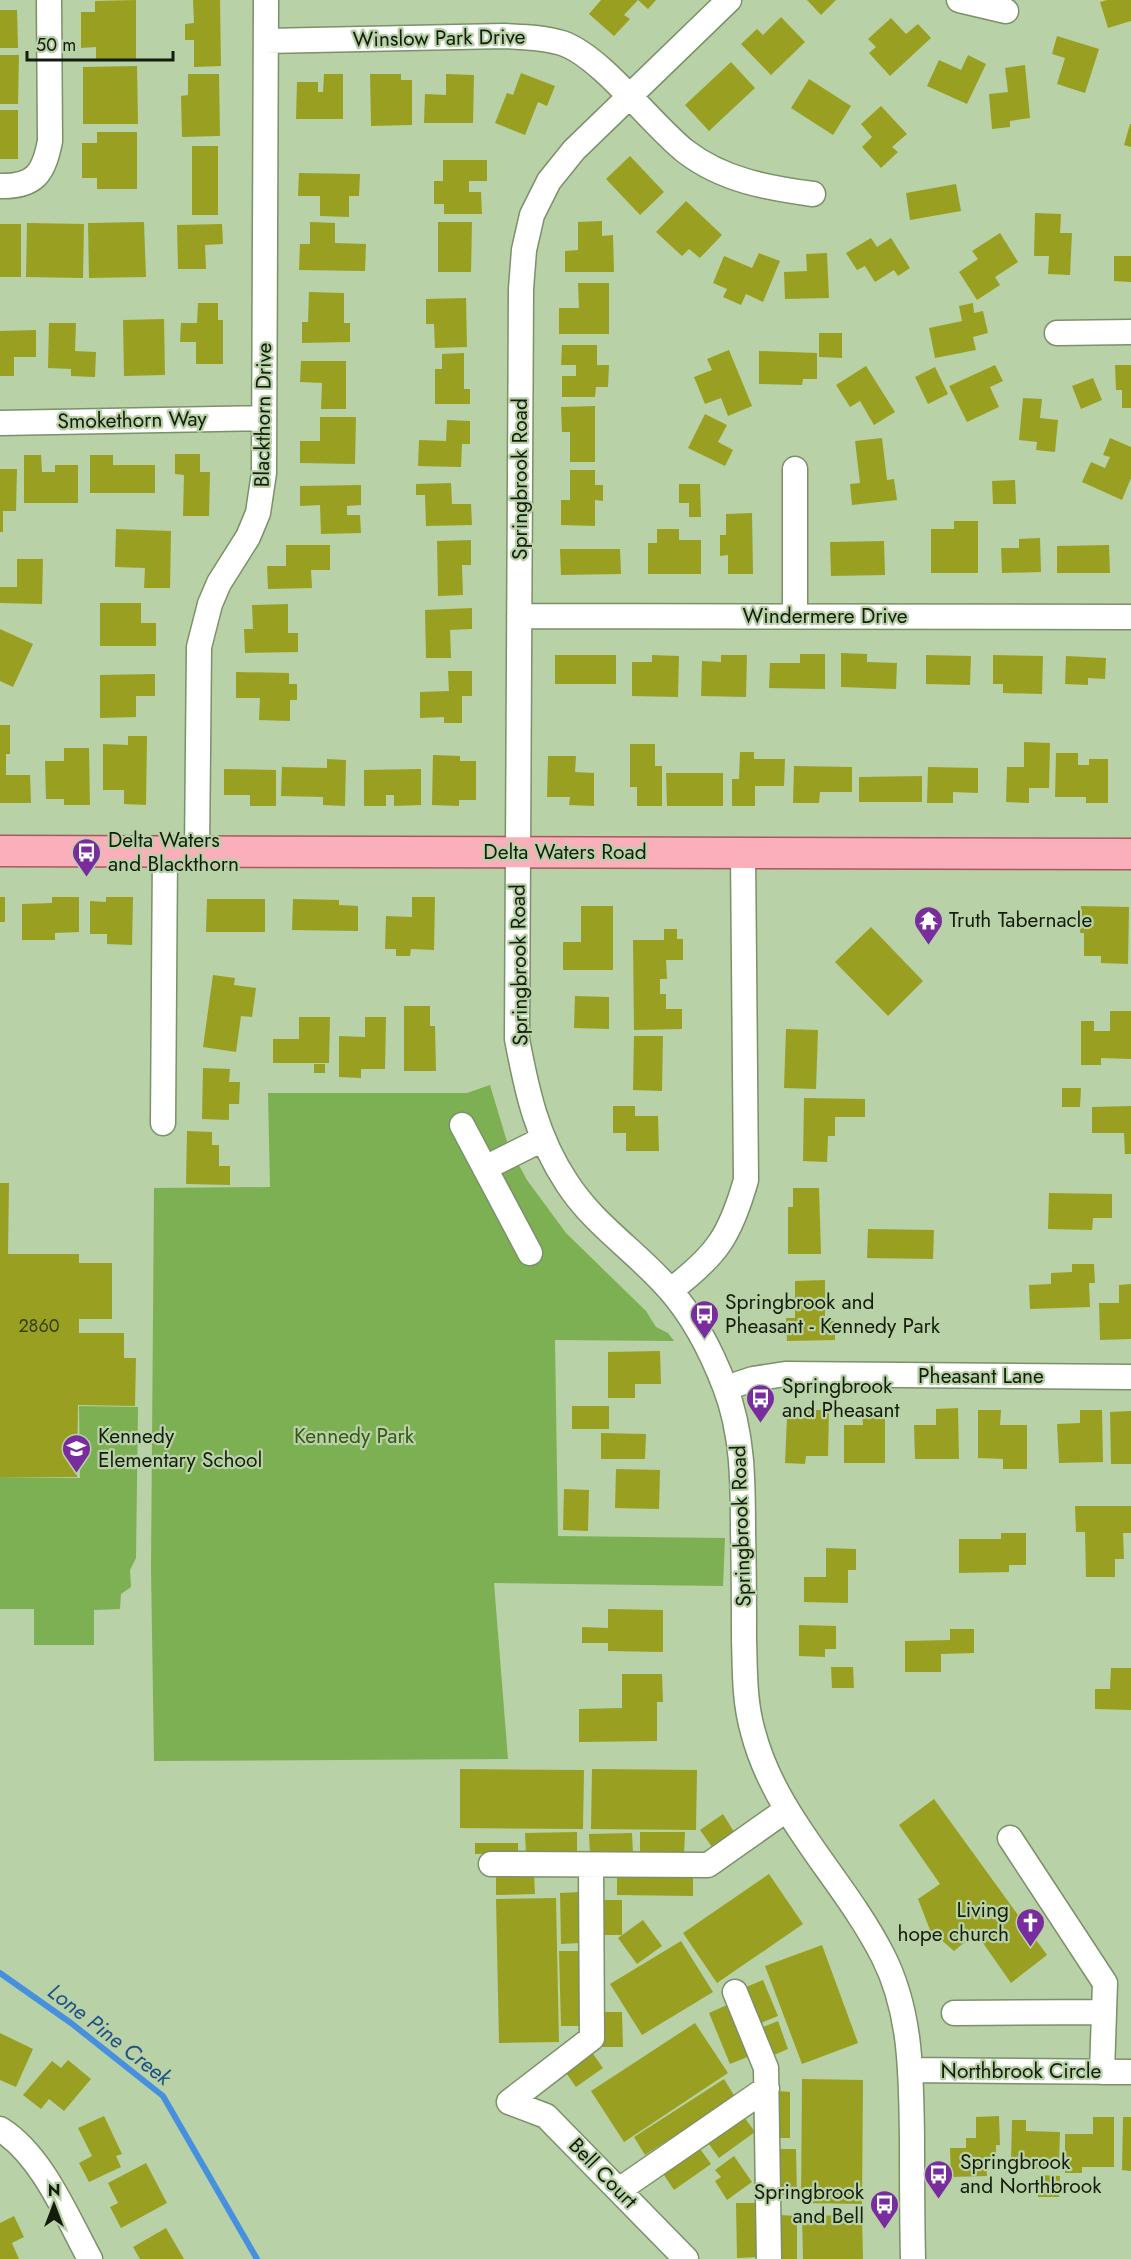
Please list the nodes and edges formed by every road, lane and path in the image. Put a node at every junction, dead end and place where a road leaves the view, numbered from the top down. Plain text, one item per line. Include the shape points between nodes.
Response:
1 (49, 0) edge
2 (266, 0) edge
3 (729, 0) edge
4 (959, 0) edge
5 (1006, 11) dead end
6 (266, 41) junction
7 (629, 97) junction
8 (0, 186) edge
9 (813, 194) dead end
10 (1131, 332) edge
11 (1057, 333) dead end
12 (263, 418) junction
13 (0, 423) edge
14 (795, 468) dead end
15 (519, 616) junction
16 (795, 616) junction
17 (1131, 617) edge
18 (0, 851) edge
19 (165, 852) junction
20 (198, 852) junction
21 (517, 852) junction
22 (743, 853) junction
23 (1131, 854) edge
24 (163, 1124) dead end
25 (462, 1125) dead end
26 (543, 1139) junction
27 (485, 1168) junction
28 (530, 1252) dead end
29 (671, 1290) junction
30 (1131, 1377) edge
31 (726, 1388) junction
32 (786, 1810) junction
33 (1010, 1838) dead end
34 (491, 1864) dead end
35 (591, 1865) junction
36 (735, 1992) dead end
37 (1104, 2012) junction
38 (954, 2013) dead end
39 (911, 2070) junction
40 (1102, 2072) junction
41 (1131, 2072) edge
42 (767, 2088) junction
43 (0, 2129) edge
44 (619, 2190) junction
45 (90, 2259) edge
46 (686, 2259) edge
47 (769, 2259) edge
48 (912, 2259) edge

1 - 8 street via 50,141 46,163 26,184
2 - 6 street, Blackthorn Drive
3 - 7 street, Springbrook Road
4 - 5 street
6 - 7 street, Winslow Park Drive via 536,37 564,44 584,55
6 - 12 street, Blackthorn Drive
7 - 9 street, Winslow Park Drive via 686,152 728,176 771,189
7 - 15 street, Springbrook Road via 574,150 549,181 532,215 524,250
10 - 11 street
12 - 13 street, Smokethorn Way
12 - 20 street, Blackthorn Drive via 264,473 258,513 249,537 219,583 199,647
14 - 16 street
15 - 16 street, Windermere Drive
15 - 21 street, Springbrook Road
16 - 17 street, Windermere Drive
18 - 19 main road, Delta Waters Road
19 - 20 main road, Delta Waters Road
19 - 24 street
20 - 21 main road, Delta Waters Road
21 - 22 main road, Delta Waters Road
21 - 26 street, Springbrook Road via 517,1039 528,1096
22 - 23 main road, Delta Waters Road
22 - 29 street via 746,1180 736,1214 720,1246
25 - 27 street
26 - 27 street
26 - 29 street, Springbrook Road via 567,1184 600,1224
27 - 28 street
29 - 31 street, Springbrook Road via 704,1339
30 - 31 street, Pheasant Lane via 785,1374
31 - 32 street, Springbrook Road via 736,1425 743,1491 745,1689 764,1767
32 - 35 street via 708,1865
32 - 39 street, Springbrook Road via 866,1924 884,1958 904,2016
33 - 37 street via 1105,1983
34 - 35 street
35 - 44 street, Bell Court via 592,2038 509,2102 546,2116
36 - 42 street via 766,2068
37 - 38 street
37 - 40 street
39 - 40 street, Northbrook Circle
39 - 48 street, Springbrook Road
40 - 41 street, Northbrook Circle
42 - 44 street
42 - 47 street
43 - 45 street via 26,2151
44 - 46 street, Bell Court

